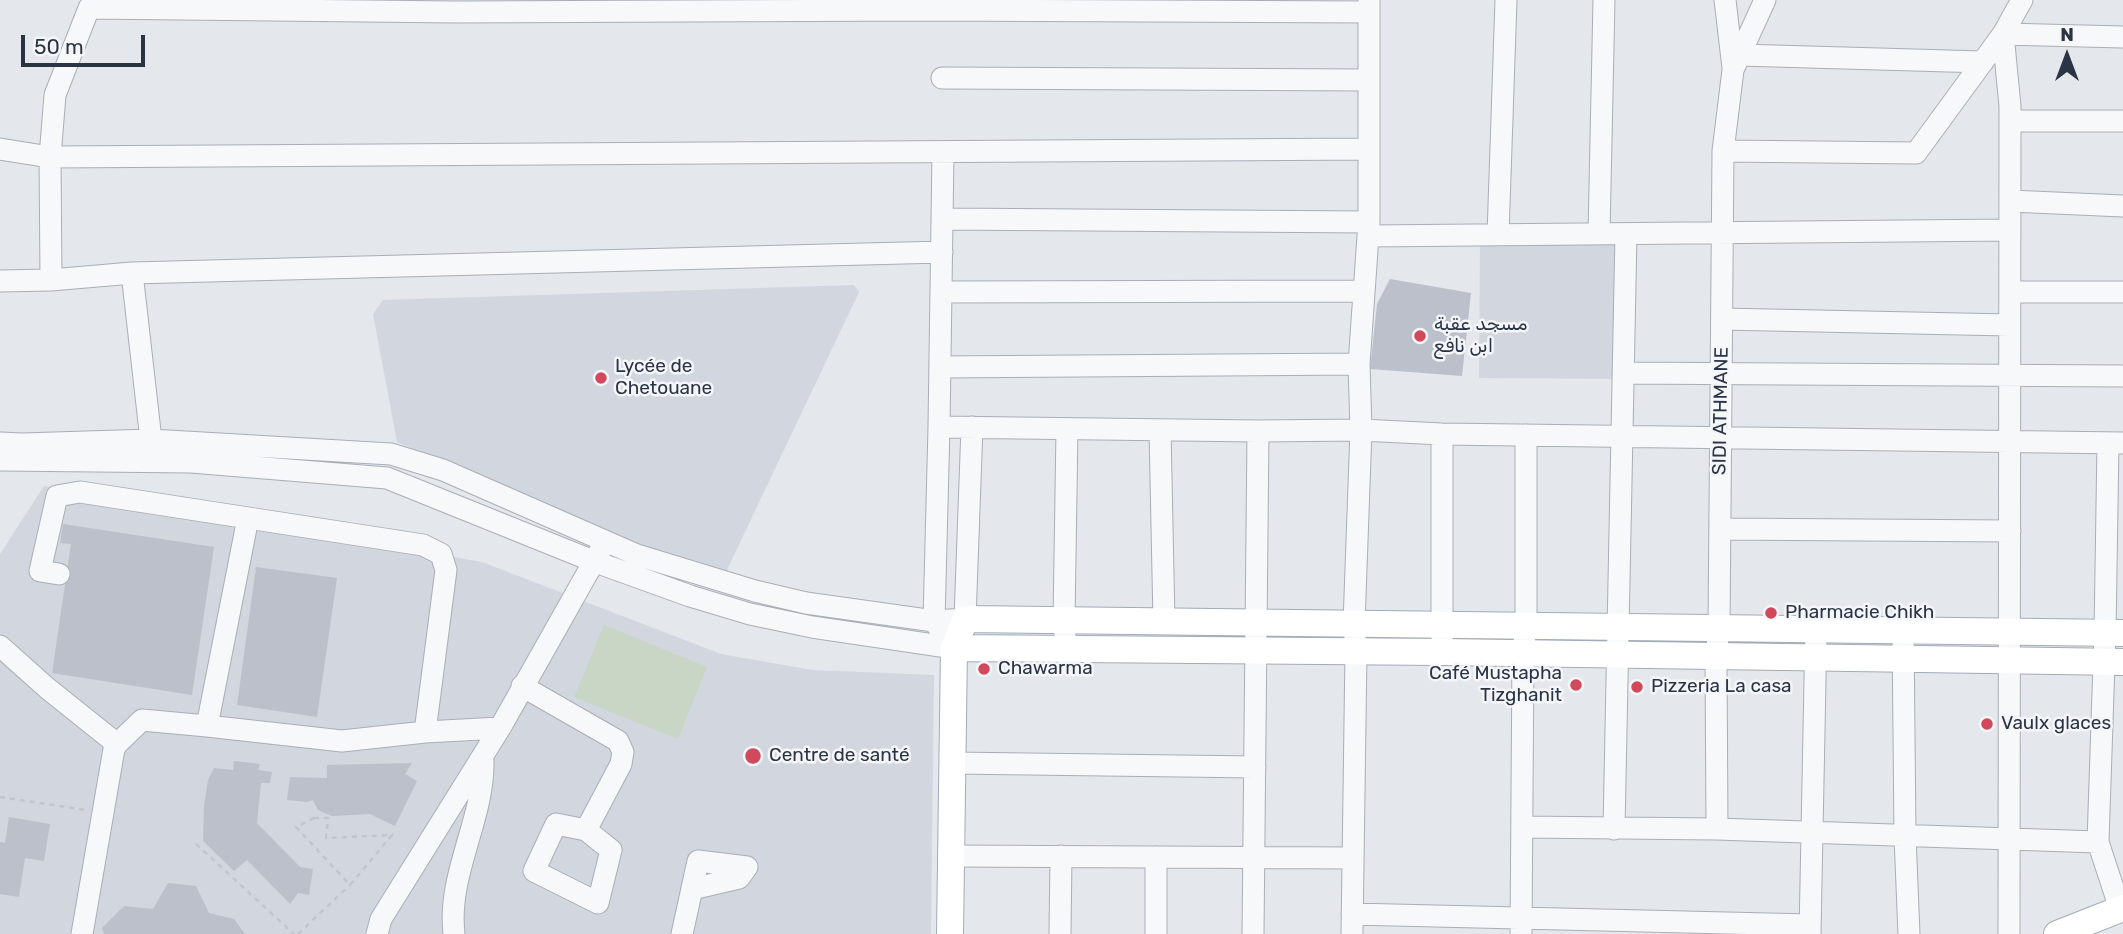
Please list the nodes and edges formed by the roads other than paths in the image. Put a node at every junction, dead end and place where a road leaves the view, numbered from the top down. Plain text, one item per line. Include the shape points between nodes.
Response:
1 (1506, 0) edge
2 (1604, 0) edge
3 (1725, 0) edge
4 (1765, 0) edge
5 (2022, 0) edge
6 (83, 4) edge
7 (137, 4) edge
8 (925, 5) edge
9 (1369, 6) edge
10 (2003, 34) junction
11 (2123, 37) edge
12 (1736, 62) junction
13 (1983, 62) junction
14 (942, 78) dead end
15 (1368, 79) junction
16 (2010, 121) junction
17 (2123, 121) edge
18 (0, 149) edge
19 (1369, 149) junction
20 (1723, 151) junction
21 (943, 152) junction
22 (50, 157) junction
23 (2010, 201) junction
24 (2123, 206) edge
25 (942, 219) junction
26 (1369, 229) junction
27 (2010, 230) junction
28 (1723, 233) junction
29 (1599, 234) junction
30 (1626, 234) junction
31 (1498, 235) junction
32 (942, 252) junction
33 (132, 273) junction
34 (51, 280) junction
35 (0, 281) edge
36 (1364, 291) junction
37 (941, 292) junction
38 (2010, 292) junction
39 (2123, 292) edge
40 (1722, 319) junction
41 (2009, 325) junction
42 (1359, 364) junction
43 (940, 366) junction
44 (1623, 373) junction
45 (1721, 373) junction
46 (2009, 375) junction
47 (2123, 376) edge
48 (939, 427) junction
49 (972, 428) junction
50 (1067, 429) junction
51 (1160, 430) junction
52 (1362, 430) junction
53 (1258, 431) junction
54 (1442, 434) junction
55 (1526, 435) junction
56 (1622, 436) junction
57 (1721, 438) junction
58 (150, 440) junction
59 (2010, 441) junction
60 (0, 443) edge
61 (2115, 443) edge
62 (391, 454) junction
63 (0, 460) edge
64 (149, 461) junction
65 (387, 478) junction
66 (248, 518) junction
67 (1720, 529) junction
68 (2010, 531) junction
69 (606, 541) junction
70 (593, 561) junction
71 (59, 574) dead end
72 (755, 591) junction
73 (750, 614) junction
74 (965, 620) junction
75 (934, 621) junction
76 (1064, 621) junction
77 (1164, 622) junction
78 (1256, 623) junction
79 (1354, 624) junction
80 (1442, 625) junction
81 (1527, 626) junction
82 (1618, 627) junction
83 (1719, 628) junction
84 (1816, 629) junction
85 (1902, 631) junction
86 (2010, 632) junction
87 (2114, 633) edge
88 (0, 646) edge
89 (954, 648) junction
90 (1066, 650) junction
91 (1256, 650) junction
92 (1356, 651) junction
93 (1442, 652) junction
94 (1524, 653) junction
95 (1617, 654) junction
96 (1716, 656) junction
97 (1814, 657) junction
98 (1902, 659) junction
99 (2009, 660) junction
100 (2113, 662) edge
101 (522, 686) junction
102 (207, 726) junction
103 (500, 728) junction
104 (425, 732) junction
105 (117, 744) junction
106 (483, 754) junction
107 (953, 763) junction
108 (1255, 767) junction
109 (1522, 827) junction
110 (1614, 829) junction
111 (586, 830) dead end
112 (1717, 830) junction
113 (1812, 833) junction
114 (1905, 836) junction
115 (2008, 840) junction
116 (2098, 842) junction
117 (951, 856) junction
118 (1061, 856) junction
119 (1156, 857) junction
120 (1254, 858) junction
121 (1353, 858) junction
122 (692, 889) dead end
123 (2121, 909) edge
124 (1352, 924) edge
125 (1431, 925) edge
126 (1521, 925) edge
127 (1810, 929) edge
128 (82, 934) edge
129 (377, 934) edge
130 (454, 934) edge
131 (682, 934) edge
132 (950, 934) edge
133 (1060, 934) edge
134 (1156, 934) edge
135 (1253, 934) edge
136 (1909, 934) edge
137 (2009, 934) edge
138 (2057, 934) edge

1 - 31 street
2 - 29 street
3 - 12 street
4 - 12 street, SIDI ATHMANE
5 - 10 street
6 - 7 street
6 - 22 street via 55,95
7 - 8 street via 456,12
8 - 9 street
9 - 15 street
10 - 11 street
10 - 13 street
10 - 16 street
12 - 13 street
12 - 20 street, SIDI ATHMANE
13 - 20 street via 1916,153
14 - 15 street
15 - 19 street
16 - 17 street
16 - 23 street
18 - 22 street
19 - 21 street
19 - 26 street
20 - 28 street, SIDI ATHMANE
21 - 22 street
21 - 25 street
22 - 34 street
23 - 24 street
23 - 27 street
25 - 26 street
25 - 32 street
26 - 31 street
26 - 36 street
27 - 28 street
27 - 38 street
28 - 30 street
28 - 40 street, SIDI ATHMANE
29 - 30 street
29 - 31 street
30 - 44 street
32 - 33 street
32 - 37 street
33 - 34 street
33 - 58 street
34 - 35 street
36 - 37 street
36 - 42 street
37 - 43 street
38 - 39 street
38 - 41 street
40 - 41 street
40 - 45 street, SIDI ATHMANE
41 - 46 street
42 - 43 street
42 - 52 street
43 - 48 street
44 - 45 street
44 - 56 street
45 - 46 street
45 - 57 street, SIDI ATHMANE
46 - 47 street
46 - 59 street
48 - 49 street
48 - 75 street
49 - 50 street
49 - 74 street
50 - 51 street
50 - 76 street
51 - 53 street
51 - 77 street
52 - 53 street
52 - 54 street
52 - 79 street
53 - 78 street
54 - 55 street
54 - 80 street
55 - 56 street
55 - 81 street
56 - 57 street
56 - 82 street
57 - 59 street
57 - 67 street, SIDI ATHMANE
58 - 60 street
58 - 62 street
58 - 64 street
59 - 61 street
59 - 68 street
61 - 87 street
62 - 65 street
62 - 69 street via 443,470
63 - 64 street
64 - 65 street
65 - 70 street
66 - 71 street via 80,492 57,496 40,571
66 - 102 street
66 - 104 street via 423,545 441,554 446,570
67 - 68 street
67 - 83 street, SIDI ATHMANE
68 - 86 street
69 - 70 street
69 - 72 street
70 - 73 street
70 - 101 street
72 - 73 street
72 - 75 street
73 - 89 street
74 - 75 street
74 - 76 main road
74 - 89 main road
75 - 89 street
76 - 77 main road
76 - 90 street
77 - 78 main road
78 - 79 main road
78 - 91 street
79 - 80 main road
79 - 92 street
80 - 81 main road
80 - 93 street
81 - 82 main road
81 - 94 street
82 - 83 main road
82 - 95 street
83 - 84 main road
83 - 96 street, SIDI ATHMANE
84 - 85 main road
84 - 97 street
85 - 86 main road
85 - 98 street
86 - 87 main road
86 - 99 street
87 - 100 street
88 - 105 street
89 - 90 main road
89 - 107 main road
90 - 91 main road
91 - 92 main road
91 - 108 street
92 - 93 main road
92 - 121 street
93 - 94 main road
94 - 95 main road
94 - 109 street
95 - 96 main road
95 - 110 street
96 - 97 main road
96 - 112 street, SIDI ATHMANE
97 - 98 main road
97 - 113 street
98 - 99 main road
98 - 114 street
99 - 100 main road
99 - 115 street
100 - 116 street
101 - 103 street
101 - 111 street via 618,741 623,752
102 - 104 street via 342,741
102 - 105 street via 142,720
103 - 104 street
103 - 106 street
105 - 128 street
106 - 129 street
106 - 130 street via 479,798 456,892
107 - 108 street
107 - 117 main road
108 - 120 street
109 - 110 street
109 - 126 street
110 - 112 street
112 - 113 street
113 - 114 street
113 - 127 street
114 - 115 street
114 - 136 street
115 - 116 street
115 - 137 street
116 - 123 street
117 - 118 street
117 - 132 main road
118 - 119 street
118 - 133 street
119 - 120 street
119 - 134 street
120 - 121 street
120 - 135 street
121 - 124 street
122 - 131 street
123 - 138 main road
124 - 125 street
125 - 126 street
126 - 127 street

